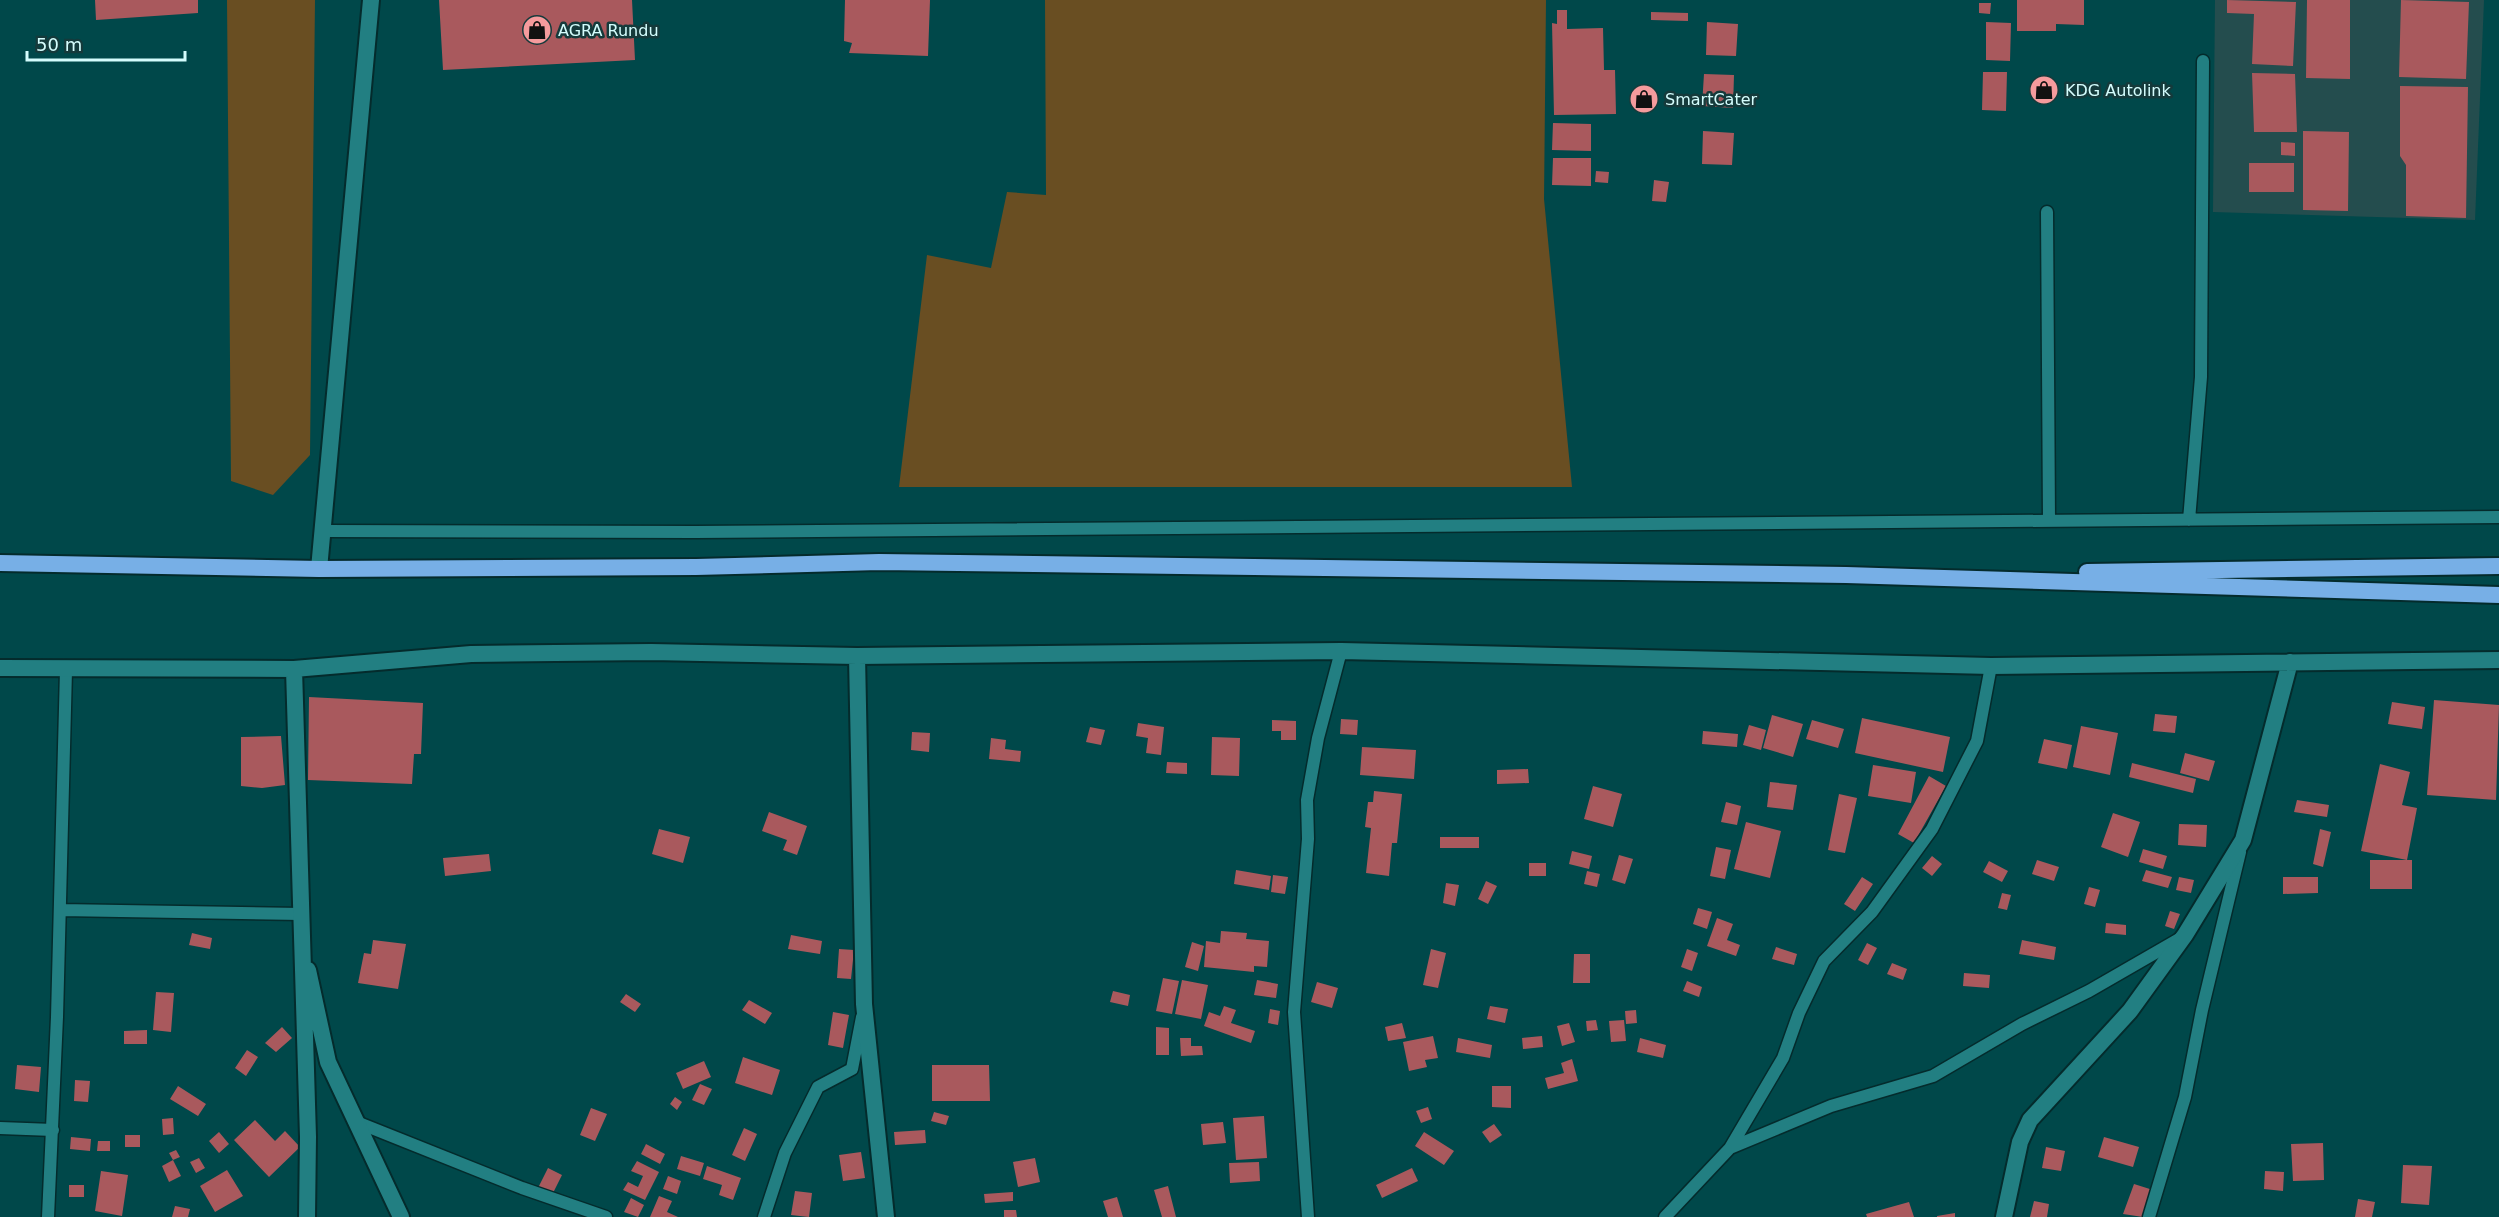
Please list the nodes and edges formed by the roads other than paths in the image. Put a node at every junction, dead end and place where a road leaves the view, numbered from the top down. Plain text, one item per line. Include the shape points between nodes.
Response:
1 (371, 0) edge
2 (2203, 61) dead end
3 (2047, 212) dead end
4 (2499, 517) edge
5 (2189, 520) junction
6 (2049, 521) junction
7 (324, 531) junction
8 (0, 563) edge
9 (2499, 566) edge
10 (320, 569) junction
11 (1846, 575) junction
12 (2499, 595) edge
13 (1341, 651) junction
14 (857, 656) junction
15 (2499, 660) edge
16 (2290, 662) junction
17 (1992, 666) junction
18 (0, 668) edge
19 (294, 669) junction
20 (66, 670) junction
21 (2243, 840) junction
22 (60, 910) junction
23 (301, 914) junction
24 (2185, 935) junction
25 (300, 943) junction
26 (864, 1004) junction
27 (353, 1120) junction
28 (0, 1128) edge
29 (53, 1130) junction
30 (1730, 1148) junction
31 (1699, 1183) junction
32 (48, 1217) edge
33 (307, 1217) edge
34 (401, 1217) edge
35 (606, 1217) edge
36 (764, 1217) edge
37 (886, 1217) edge
38 (1308, 1217) edge
39 (1665, 1217) edge
40 (1677, 1217) edge
41 (2004, 1217) edge
42 (2149, 1217) edge

1 - 7 street
2 - 5 lane via 2201,377
3 - 6 lane
4 - 5 lane
5 - 6 lane
6 - 7 lane via 706,532
7 - 10 street
8 - 10 highway
9 - 11 highway
10 - 11 highway via 879,562
11 - 12 highway
13 - 14 street
13 - 17 street
13 - 38 lane via 1306,800 1308,839 1295,984
14 - 19 street via 471,654
14 - 26 street
15 - 16 street
16 - 17 street
16 - 21 street
17 - 30 lane via 1977,741 1932,829 1872,912 1824,961 1783,1059
18 - 20 street
19 - 20 street
19 - 23 street
20 - 22 lane
21 - 24 street
21 - 42 lane via 2185,1097
22 - 23 lane
22 - 29 lane
23 - 25 street
24 - 30 lane via 1933,1076 1831,1106
24 - 41 street via 2130,1011 2030,1120 2020,1142
25 - 27 street via 316,1000 324,1049
25 - 33 street via 308,1137
26 - 36 lane via 852,1069 818,1087 785,1153
26 - 37 street
27 - 34 street
27 - 35 lane
28 - 29 lane
29 - 32 lane
30 - 31 lane
31 - 39 lane
31 - 40 lane

